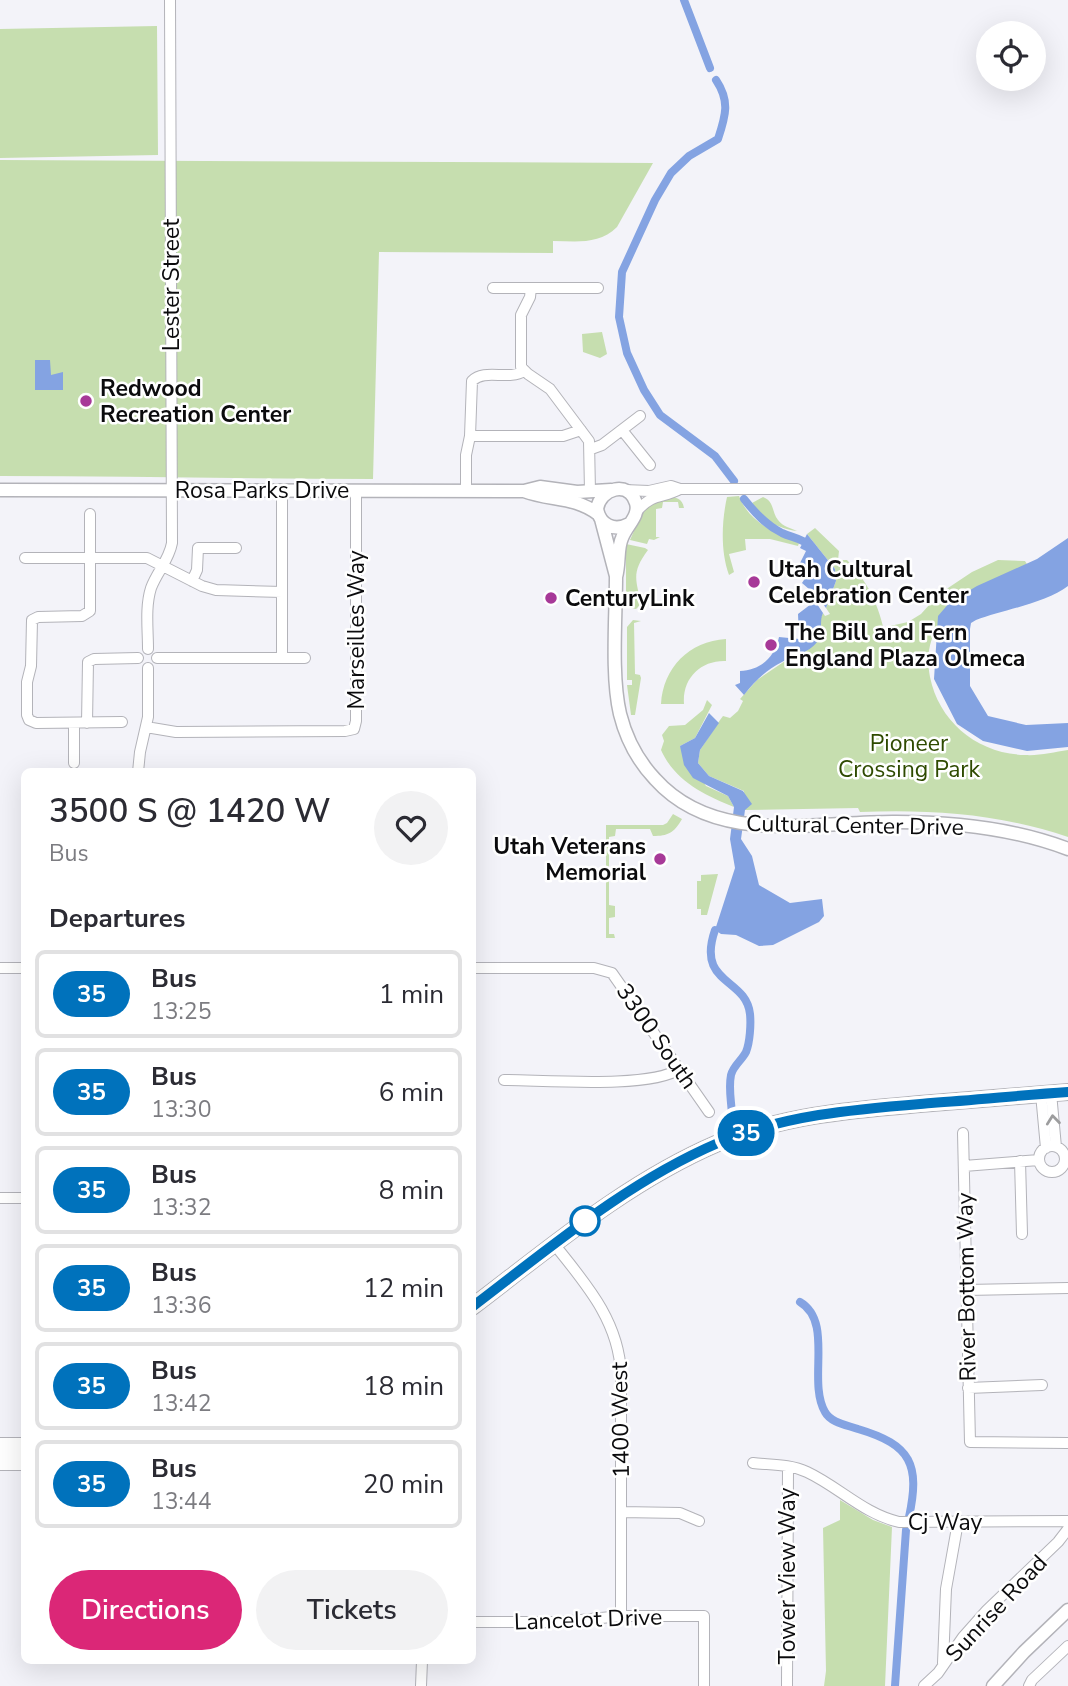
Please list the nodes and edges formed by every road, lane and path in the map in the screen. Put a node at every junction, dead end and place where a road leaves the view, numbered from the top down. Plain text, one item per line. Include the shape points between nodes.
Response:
1 (170, 0) edge
2 (493, 288) dead end
3 (531, 288) junction
4 (598, 288) dead end
5 (524, 371) junction
6 (640, 416) dead end
7 (622, 429) junction
8 (581, 430) junction
9 (470, 436) junction
10 (591, 449) junction
11 (650, 465) dead end
12 (618, 489) junction
13 (680, 489) junction
14 (797, 489) dead end
15 (0, 490) edge
16 (171, 490) junction
17 (282, 490) junction
18 (356, 490) junction
19 (466, 491) junction
20 (524, 491) junction
21 (590, 492) junction
22 (636, 511) junction
23 (90, 514) dead end
24 (599, 517) junction
25 (629, 524) junction
26 (236, 548) dead end
27 (90, 557) junction
28 (25, 558) dead end
29 (163, 566) junction
30 (616, 577) junction
31 (192, 581) junction
32 (282, 592) junction
33 (148, 649) junction
34 (138, 658) junction
35 (158, 658) junction
36 (282, 658) junction
37 (305, 658) dead end
38 (148, 668) junction
39 (122, 722) dead end
40 (74, 723) junction
41 (87, 723) junction
42 (146, 727) junction
43 (74, 763) dead end
44 (138, 768) edge
45 (1068, 849) edge
46 (0, 968) edge
47 (21, 968) edge
48 (476, 968) edge
49 (679, 1069) junction
50 (504, 1080) dead end
51 (1068, 1092) edge
52 (1046, 1094) junction
53 (709, 1112) dead end
54 (963, 1133) dead end
55 (1051, 1147) junction
56 (1066, 1158) edge
57 (1039, 1160) junction
58 (1020, 1161) junction
59 (964, 1166) junction
60 (0, 1198) edge
61 (21, 1198) edge
62 (1022, 1234) dead end
63 (554, 1244) junction
64 (1068, 1288) edge
65 (966, 1290) junction
66 (476, 1304) edge
67 (1042, 1385) dead end
68 (968, 1388) junction
69 (1068, 1443) edge
70 (0, 1446) edge
71 (21, 1446) edge
72 (0, 1462) edge
73 (21, 1462) edge
74 (753, 1464) dead end
75 (788, 1466) junction
76 (621, 1512) junction
77 (699, 1521) dead end
78 (1068, 1521) edge
79 (958, 1522) junction
80 (1068, 1530) edge
81 (1068, 1610) edge
82 (621, 1616) junction
83 (476, 1622) edge
84 (1068, 1646) edge
85 (943, 1663) junction
86 (422, 1664) edge
87 (1029, 1685) edge
88 (421, 1686) edge
89 (704, 1686) edge
90 (787, 1686) edge
91 (924, 1686) edge
92 (993, 1686) edge

1 - 16 street, Lester Street
2 - 3 street
3 - 4 street
3 - 5 street via 520,317
5 - 8 street via 550,390
5 - 9 street via 474,378
6 - 7 street
7 - 10 street
7 - 11 street
8 - 9 street via 563,436
8 - 10 street
9 - 19 street
10 - 21 street
12 - 13 street, Rosa Parks Drive
12 - 21 street, Rosa Parks Drive
12 - 22 street via 635,500
12 - 24 street via 600,499
13 - 14 street, Rosa Parks Drive
13 - 22 street, Rosa Parks Drive via 652,497
15 - 16 street, Rosa Parks Drive
16 - 17 street, Rosa Parks Drive
16 - 29 street, Lester Street via 172,543
17 - 18 street, Rosa Parks Drive
17 - 32 street
18 - 19 street, Rosa Parks Drive
18 - 42 street, Marseilles Way via 354,729 176,732
19 - 20 street, Rosa Parks Drive
20 - 21 street, Rosa Parks Drive via 540,487
20 - 24 street, Rosa Parks Drive via 581,503
22 - 25 street
23 - 27 street
24 - 25 street via 614,528
24 - 30 street, Cultural Center Drive
25 - 30 street, Cultural Center Drive via 621,540
26 - 31 street via 198,548
27 - 28 street
27 - 29 street via 148,558
27 - 40 street via 87,615 38,617 31,622 29,720
29 - 31 street
29 - 33 street, Lester Street via 149,593
30 - 45 street, Cultural Center Drive via 620,715 632,747 659,784 698,812 738,824 939,823 1021,834
31 - 32 street via 224,592
32 - 36 street
33 - 34 street
33 - 35 street
34 - 38 street
34 - 41 street via 89,661
35 - 36 street
35 - 38 street
36 - 37 street
38 - 42 street
39 - 41 street
40 - 41 street
40 - 43 street
42 - 44 street
46 - 47 street
48 - 49 street, 3300 South via 606,970 616,977
49 - 50 street via 669,1076 637,1081
49 - 53 street, 3300 South
51 - 52 main road
52 - 55 street
52 - 63 main road via 789,1120 718,1143 623,1193
54 - 59 street, River Bottom Way
55 - 56 street
55 - 57 street via 1042,1151
56 - 57 street via 1055,1171 1043,1168
57 - 58 street
58 - 59 street
58 - 62 street
59 - 65 street, River Bottom Way
60 - 61 street
63 - 66 main road
63 - 76 street, 1400 West via 601,1305 619,1351
64 - 65 street
65 - 68 street, River Bottom Way
67 - 68 street
68 - 69 street, River Bottom Way via 970,1442
70 - 71 main road
72 - 73 main road
74 - 75 street, Cj Way
75 - 79 street, Cj Way via 807,1472 888,1520
75 - 90 street, Tower View Way
76 - 77 street via 680,1513
76 - 82 street, 1400 West
78 - 79 street, Cj Way
79 - 85 street via 946,1589
80 - 85 street, Sunrise Road via 987,1610
81 - 92 street
82 - 83 street, Lancelot Drive via 561,1622
82 - 89 street, Lancelot Drive via 704,1616
84 - 87 street
85 - 91 street, Sunrise Road
86 - 88 street

